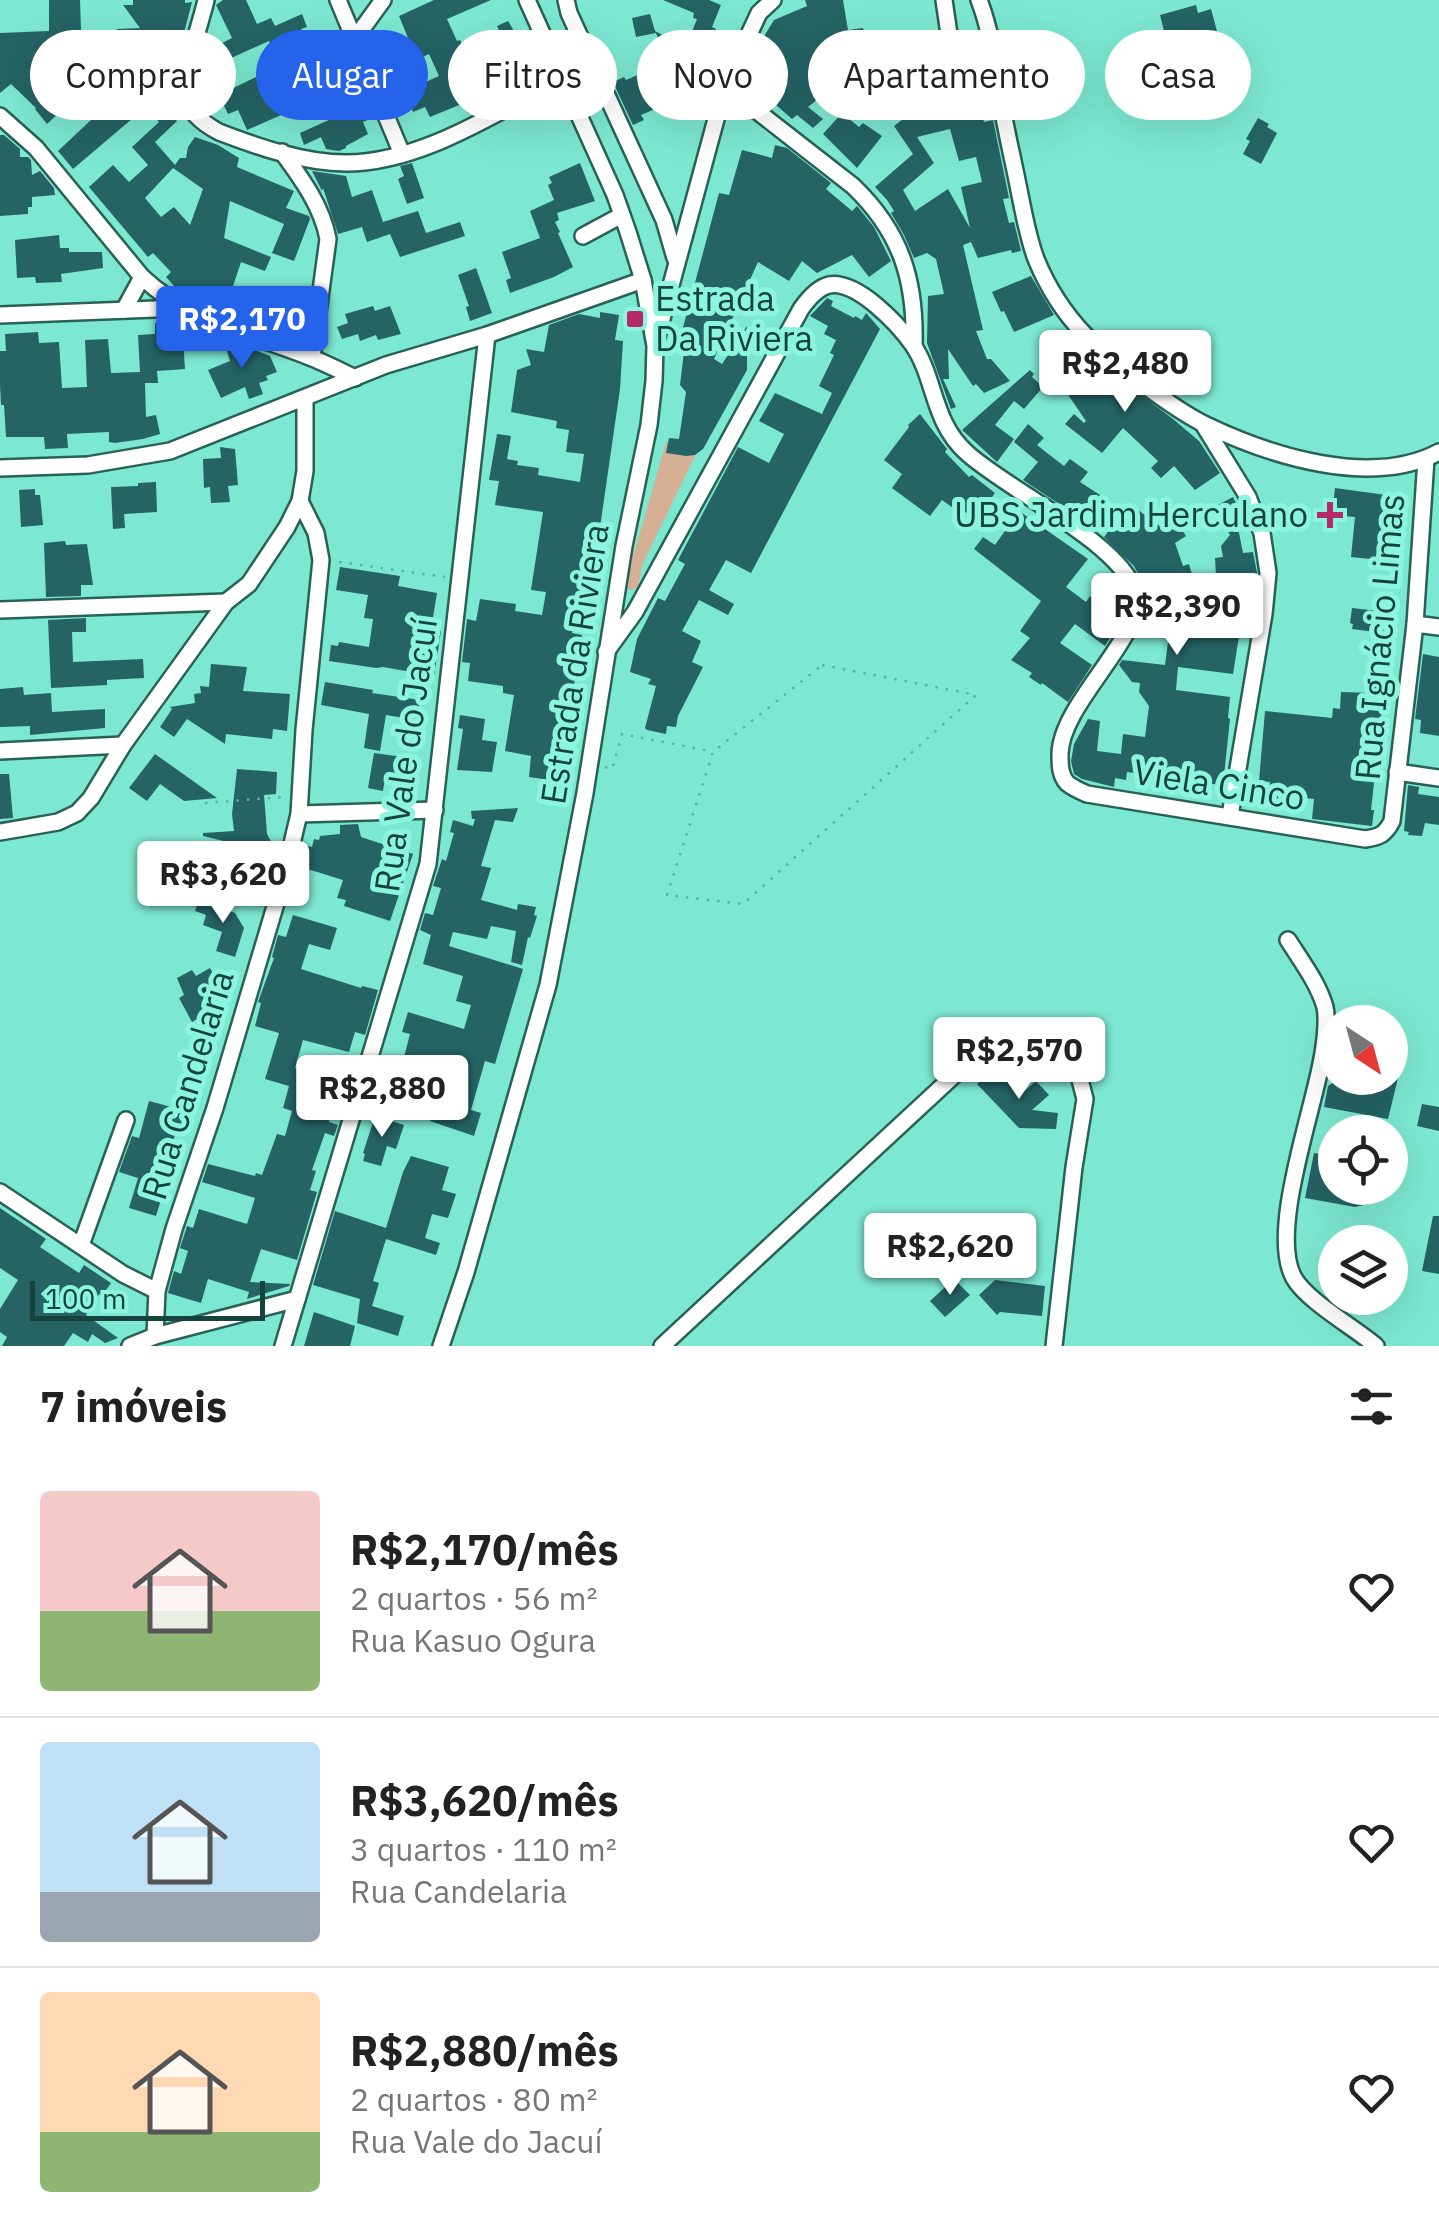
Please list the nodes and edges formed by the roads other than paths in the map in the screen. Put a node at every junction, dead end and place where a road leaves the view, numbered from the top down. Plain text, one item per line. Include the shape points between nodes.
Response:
1 (206, 0) edge
2 (338, 0) edge
3 (383, 0) edge
4 (527, 0) edge
5 (566, 0) edge
6 (772, 0) edge
7 (944, 0) edge
8 (979, 0) edge
9 (350, 30) edge
10 (361, 30) edge
11 (540, 30) edge
12 (751, 30) edge
13 (948, 30) edge
14 (0, 116) edge
15 (388, 120) edge
16 (482, 120) edge
17 (581, 120) edge
18 (716, 120) edge
19 (768, 120) edge
20 (282, 152) junction
21 (402, 154) junction
22 (622, 215) junction
23 (583, 236) dead end
24 (676, 262) junction
25 (142, 276) junction
26 (643, 280) junction
27 (181, 308) junction
28 (124, 310) junction
29 (0, 315) edge
30 (486, 334) junction
31 (655, 346) junction
32 (914, 346) junction
33 (312, 358) junction
34 (356, 378) junction
35 (304, 398) junction
36 (1203, 424) junction
37 (1433, 455) edge
38 (0, 468) edge
39 (300, 501) junction
40 (226, 602) junction
41 (0, 610) edge
42 (1415, 624) junction
43 (1439, 627) edge
44 (606, 652) junction
45 (123, 745) junction
46 (0, 751) edge
47 (1397, 772) junction
48 (1439, 778) edge
49 (435, 810) junction
50 (299, 814) junction
51 (1230, 816) junction
52 (1392, 821) joint
53 (0, 832) edge
54 (1288, 940) dead end
55 (126, 1120) dead end
56 (0, 1192) edge
57 (81, 1245) junction
58 (157, 1291) junction
59 (297, 1299) junction
60 (155, 1336) junction
61 (130, 1346) edge
62 (283, 1346) edge
63 (441, 1346) edge
64 (662, 1346) edge
65 (1054, 1346) edge
66 (1376, 1346) edge

1 - 20 street via 185,89 188,104 219,132
2 - 9 street
3 - 10 street
4 - 11 street, Estrada da Riviera
5 - 24 street via 664,220
6 - 12 street
7 - 13 street
8 - 36 street via 1024,217 1058,303 1100,348
14 - 25 street via 36,148
15 - 21 street
16 - 21 street
17 - 22 street, Estrada da Riviera
18 - 24 street
19 - 32 street via 852,186 889,226 908,276
20 - 21 street via 343,163
20 - 33 street via 325,220 328,238
22 - 23 street
22 - 26 street, Estrada da Riviera
24 - 31 street
25 - 27 street
25 - 28 street
26 - 30 street
26 - 31 street, Estrada da Riviera
27 - 28 street
27 - 33 street
28 - 29 street
30 - 34 street
30 - 49 street, Rua Vale do Jacuí
31 - 44 street, Estrada da Riviera via 649,424
32 - 44 street via 863,295 842,285 812,295 635,612
32 - 51 street, Viela Cinco via 938,412 964,451 1100,548 1126,573 1136,594 1126,633 1060,742 1064,780 1087,794
33 - 34 street
34 - 35 street
35 - 38 street via 170,450 88,465
35 - 39 street
36 - 37 street via 1274,453 1331,466 1376,468
36 - 51 street via 1248,497 1268,573
37 - 42 street, Rua Ignácio Limas
39 - 40 street via 249,584
39 - 50 street, Rua Candelaria via 322,560
40 - 41 street
40 - 45 street
42 - 43 street
42 - 47 street, Rua Ignácio Limas
44 - 63 street, Estrada da Riviera via 548,986
45 - 46 street
45 - 53 street via 77,813
47 - 48 street
47 - 52 street, Rua Ignácio Limas
49 - 50 street
49 - 59 street, Rua Vale do Jacuí via 428,864
50 - 58 street, Rua Candelaria
51 - 52 street, Viela Cinco via 1364,839 1387,832
54 - 66 street via 1326,1011 1320,1074 1286,1227 1286,1259 1295,1281
55 - 57 street
56 - 57 street
57 - 58 street
58 - 60 street, Rua Candelaria
59 - 60 street
59 - 62 street, Rua Vale do Jacuí
60 - 61 street
64 - 65 street via 962,1068 1004,1044 1033,1043 1057,1051 1078,1072 1085,1099

